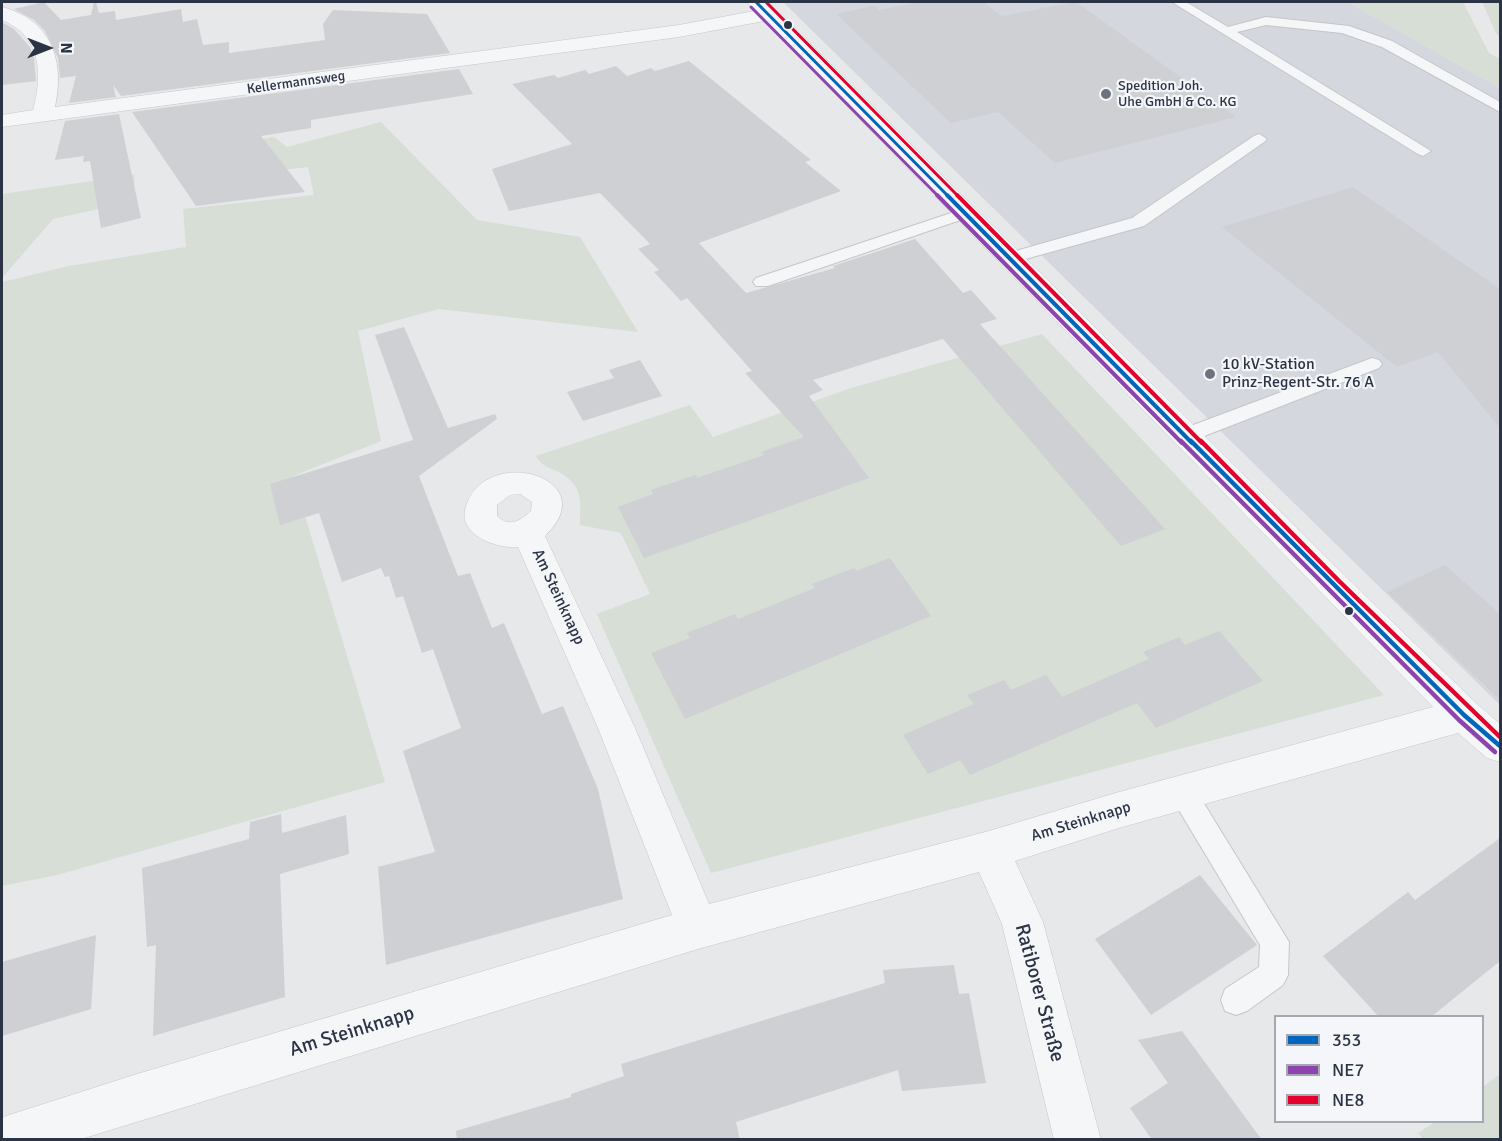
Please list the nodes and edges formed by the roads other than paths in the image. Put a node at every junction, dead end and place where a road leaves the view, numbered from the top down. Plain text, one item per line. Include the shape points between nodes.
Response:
1 (1178, 2) edge
2 (763, 8) edge
3 (2, 13) edge
4 (1226, 31) junction
5 (1500, 108) edge
6 (42, 116) junction
7 (2, 122) edge
8 (1259, 139) dead end
9 (1422, 151) dead end
10 (966, 213) junction
11 (1011, 258) junction
12 (762, 282) dead end
13 (1372, 364) dead end
14 (1187, 435) junction
15 (527, 531) dead end
16 (1464, 715) junction
17 (1500, 746) edge
18 (1184, 793) junction
19 (989, 850) junction
20 (698, 928) junction
21 (1236, 1000) dead end
22 (6, 1140) edge
23 (1078, 1140) edge

1 - 4 lane
2 - 6 street, Kellermannsweg via 679,31
2 - 10 street
3 - 6 street via 25,23 38,37 45,53 48,99
4 - 5 lane via 1266,21 1344,29 1387,44
4 - 9 lane
6 - 7 street, Kellermannsweg
8 - 11 lane via 1138,222
10 - 11 street
10 - 12 lane
11 - 14 street
13 - 14 lane
14 - 16 street
15 - 20 street, Am Steinknapp via 628,754
16 - 17 street
16 - 18 street, Am Steinknapp
18 - 19 street, Am Steinknapp
18 - 21 lane via 1275,942 1274,975
19 - 20 street, Am Steinknapp
19 - 23 street, Ratiborer Straße via 1022,922
20 - 22 street, Am Steinknapp

